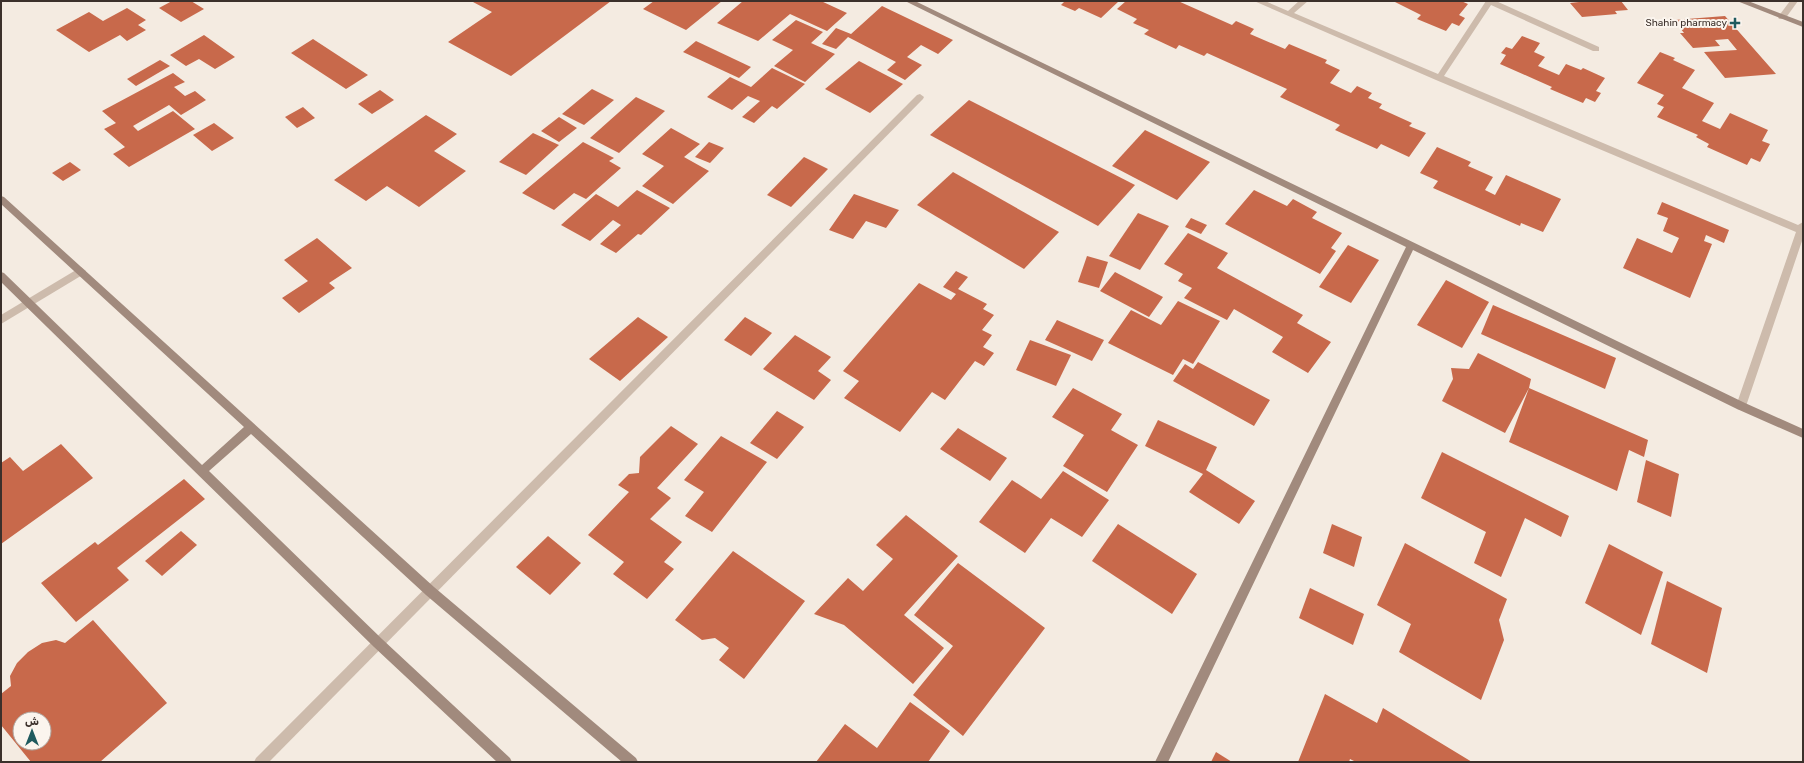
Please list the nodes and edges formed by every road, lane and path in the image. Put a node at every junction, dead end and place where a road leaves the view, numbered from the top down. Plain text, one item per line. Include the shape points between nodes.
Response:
1 (909, 1) edge
2 (1258, 1) edge
3 (1304, 1) edge
4 (1490, 1) edge
5 (1741, 1) edge
6 (1794, 1) edge
7 (1289, 14) junction
8 (1782, 17) junction
9 (1803, 25) edge
10 (1596, 49) dead end
11 (1439, 78) junction
12 (920, 98) dead end
13 (1, 199) edge
14 (1802, 228) edge
15 (1411, 245) junction
16 (81, 271) junction
17 (1, 276) edge
18 (28, 303) junction
19 (1, 320) edge
20 (1741, 406) junction
21 (251, 427) junction
22 (1803, 434) edge
23 (202, 471) junction
24 (430, 591) junction
25 (378, 643) junction
26 (260, 762) edge
27 (506, 762) edge
28 (632, 762) edge
29 (1161, 762) edge

1 - 15 street
2 - 7 street
3 - 7 street
4 - 10 street
4 - 11 street
5 - 8 street
6 - 8 street
7 - 11 street
8 - 9 street
11 - 14 street
12 - 24 street
13 - 16 street
14 - 20 street
15 - 20 street
15 - 29 street
16 - 18 street
16 - 21 street
17 - 18 street
18 - 19 street
18 - 23 street
20 - 22 street
21 - 23 street
21 - 24 street
23 - 25 street
24 - 25 street
24 - 28 street
25 - 26 street
25 - 27 street

